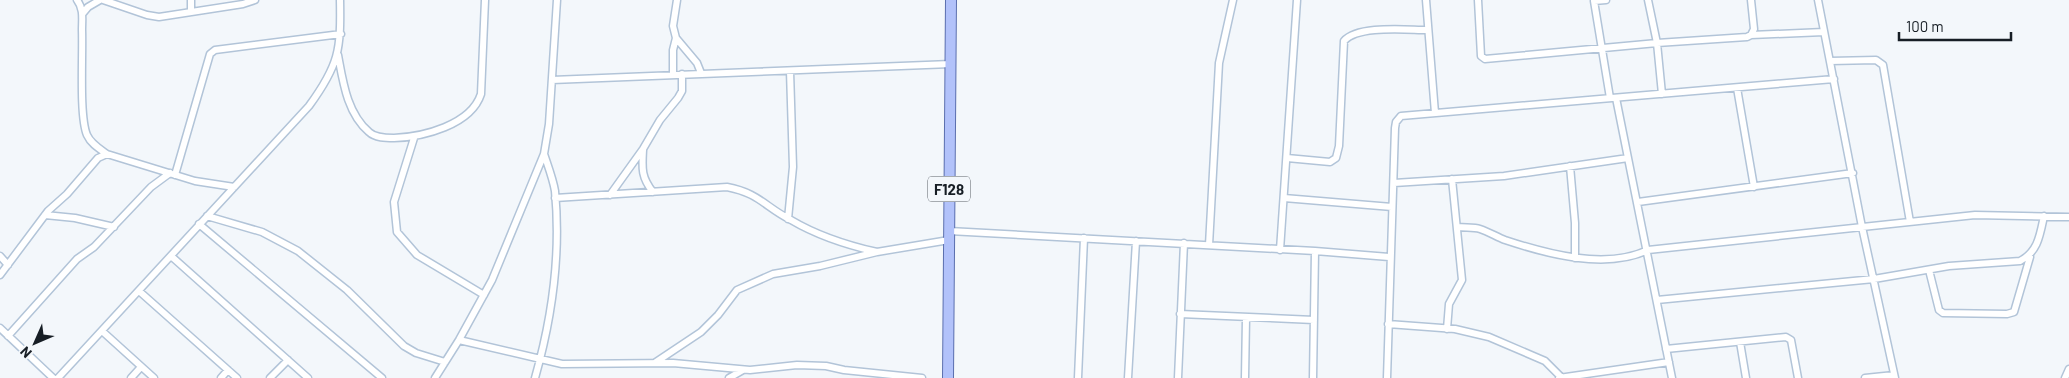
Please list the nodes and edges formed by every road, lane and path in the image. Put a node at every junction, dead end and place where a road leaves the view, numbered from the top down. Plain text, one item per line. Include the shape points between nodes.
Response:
1 (77, 0) edge
2 (101, 0) edge
3 (191, 0) edge
4 (255, 0) edge
5 (340, 0) edge
6 (485, 0) edge
7 (557, 0) edge
8 (677, 0) edge
9 (951, 0) edge
10 (1234, 0) edge
11 (1298, 0) edge
12 (1426, 0) edge
13 (1478, 0) edge
14 (1606, 0) edge
15 (1648, 0) edge
16 (1751, 0) edge
17 (1818, 0) edge
18 (192, 12) junction
19 (83, 13) junction
20 (1427, 30) junction
21 (1824, 32) junction
22 (341, 34) junction
23 (1751, 34) junction
24 (676, 38) junction
25 (1657, 43) junction
26 (1600, 48) junction
27 (337, 54) junction
28 (1830, 60) junction
29 (951, 64) junction
30 (790, 71) junction
31 (701, 73) junction
32 (673, 74) junction
33 (682, 74) junction
34 (552, 80) junction
35 (1834, 80) junction
36 (1737, 88) junction
37 (1662, 94) junction
38 (1613, 98) junction
39 (1435, 113) junction
40 (414, 138) junction
41 (643, 149) junction
42 (107, 154) junction
43 (544, 154) junction
44 (1287, 158) junction
45 (1628, 158) junction
46 (1570, 166) junction
47 (1853, 173) junction
48 (173, 174) junction
49 (1452, 179) junction
50 (1394, 183) junction
51 (234, 187) junction
52 (1754, 187) junction
53 (653, 192) junction
54 (610, 195) junction
55 (555, 198) junction
56 (1284, 198) junction
57 (1638, 202) junction
58 (1392, 207) junction
59 (45, 216) junction
60 (208, 216) junction
61 (2044, 216) junction
62 (2069, 217) edge
63 (788, 219) junction
64 (1910, 222) junction
65 (200, 224) junction
66 (114, 227) junction
67 (1458, 227) junction
68 (1862, 227) junction
69 (949, 235) junction
70 (1084, 238) junction
71 (1136, 241) junction
72 (1184, 244) junction
73 (1209, 245) junction
74 (1280, 250) junction
75 (1648, 250) junction
76 (1315, 251) junction
77 (877, 252) junction
78 (0, 256) edge
79 (171, 256) junction
80 (1389, 257) junction
81 (2030, 257) junction
82 (1575, 258) junction
83 (8, 265) junction
84 (1929, 270) junction
85 (0, 275) edge
86 (1874, 279) junction
87 (139, 291) junction
88 (484, 295) junction
89 (1657, 300) junction
90 (1180, 314) junction
91 (1246, 318) junction
92 (1314, 320) junction
93 (1388, 324) junction
94 (0, 328) edge
95 (1447, 328) junction
96 (102, 331) junction
97 (8, 336) junction
98 (460, 340) junction
99 (1740, 342) junction
100 (1666, 349) junction
101 (288, 360) junction
102 (540, 360) junction
103 (445, 362) junction
104 (656, 362) junction
105 (1669, 362) junction
106 (141, 367) junction
107 (744, 369) junction
108 (2069, 369) edge
109 (228, 370) junction
110 (1895, 376) edge
111 (437, 377) edge
112 (53, 378) edge
113 (58, 378) edge
114 (131, 378) edge
115 (154, 378) edge
116 (221, 378) edge
117 (237, 378) edge
118 (270, 378) edge
119 (308, 378) edge
120 (382, 378) edge
121 (536, 378) edge
122 (729, 378) edge
123 (922, 378) edge
124 (948, 378) edge
125 (1078, 378) edge
126 (1128, 378) edge
127 (1178, 378) edge
128 (1245, 378) edge
129 (1313, 378) edge
130 (1387, 378) edge
131 (1561, 378) edge
132 (1672, 378) edge
133 (1746, 378) edge
134 (1798, 378) edge
135 (1865, 378) edge
136 (2065, 378) edge

1 - 19 street
2 - 18 street via 159,17
2 - 19 street
3 - 18 street
4 - 18 street
5 - 22 street
6 - 40 street via 478,103 460,118
7 - 34 street
8 - 24 street via 673,26
9 - 29 main road, F128
10 - 73 street via 1219,63
11 - 44 street
12 - 20 street
13 - 26 street via 1481,56 1485,59
14 - 26 street via 1594,1
15 - 25 street
16 - 23 street via 1754,29
17 - 21 street
19 - 42 street via 85,129 92,142
20 - 39 street
20 - 44 street via 1362,31 1349,35 1344,41 1336,158 1330,162
21 - 23 street
21 - 28 street
22 - 27 street
22 - 48 street via 260,43 215,50 210,54
23 - 25 street via 1747,37
24 - 31 street via 697,63
24 - 32 street
25 - 26 street
25 - 37 street
26 - 38 street
27 - 40 street via 351,108 369,133 387,138
27 - 51 street via 326,83 309,106
28 - 35 street
28 - 64 street via 1876,60 1884,66
29 - 30 street
29 - 69 main road, F128
30 - 31 street
30 - 63 street via 793,167
31 - 33 street
32 - 33 street
32 - 34 street
33 - 41 street via 682,91
34 - 43 street
35 - 36 street
35 - 47 street
36 - 37 street
36 - 52 street
37 - 38 street
38 - 39 street
38 - 45 street
39 - 50 street via 1398,118
40 - 88 street via 394,202 397,232 417,255
41 - 53 street via 643,174
41 - 54 street
42 - 48 street
42 - 59 street via 98,158
43 - 55 street
43 - 88 street
44 - 56 street
45 - 46 street
45 - 57 street
46 - 49 street via 1504,176
46 - 82 street
47 - 52 street
47 - 68 street
48 - 51 street
48 - 66 street via 151,187
49 - 50 street
49 - 67 street
50 - 58 street
51 - 60 street
52 - 57 street
53 - 54 street
53 - 63 street via 727,187 742,190
54 - 55 street
55 - 102 street via 556,272
56 - 58 street
56 - 74 street
57 - 75 street
58 - 80 street
59 - 66 street via 74,218
59 - 83 street
60 - 65 street
60 - 103 street via 262,232 298,251 348,290 404,346
61 - 62 street
61 - 64 street via 1975,215
61 - 81 street via 2038,243
63 - 77 street via 843,244
64 - 68 street
65 - 79 street
65 - 120 street
66 - 97 street via 78,259
67 - 82 street via 1479,228 1505,240
67 - 95 street via 1462,280 1449,304
68 - 75 street
68 - 86 street
69 - 70 street
69 - 77 street
69 - 124 main road, F128
70 - 71 street
70 - 125 street
71 - 72 street
71 - 126 street
72 - 73 street
72 - 90 street
73 - 74 street
74 - 76 street
75 - 82 street via 1634,256
75 - 89 street
76 - 80 street
76 - 92 street
77 - 104 street via 772,274 737,290 701,332
78 - 83 street
79 - 87 street
79 - 101 street
80 - 93 street
81 - 84 street via 2020,261
81 - 84 street via 2014,312 2007,314 1944,313 1939,310
83 - 85 street
84 - 86 street
86 - 89 street
86 - 110 street
87 - 96 street
87 - 109 street
88 - 98 street
89 - 100 street
90 - 91 street
90 - 127 street
91 - 92 street
91 - 128 street
92 - 129 street
93 - 95 street
93 - 130 street
94 - 97 street
95 - 131 street via 1489,337 1545,361
96 - 106 street
96 - 113 street
97 - 112 street
98 - 102 street
98 - 103 street
99 - 100 street
99 - 133 street
99 - 134 street via 1786,337 1791,340
100 - 105 street
101 - 118 street
101 - 119 street
102 - 104 street via 562,364
102 - 121 street
103 - 111 street
104 - 107 street
105 - 131 street
105 - 132 street
106 - 114 street
106 - 115 street
107 - 122 street
107 - 123 street via 826,366
108 - 136 street
109 - 116 street
109 - 117 street
110 - 135 street

